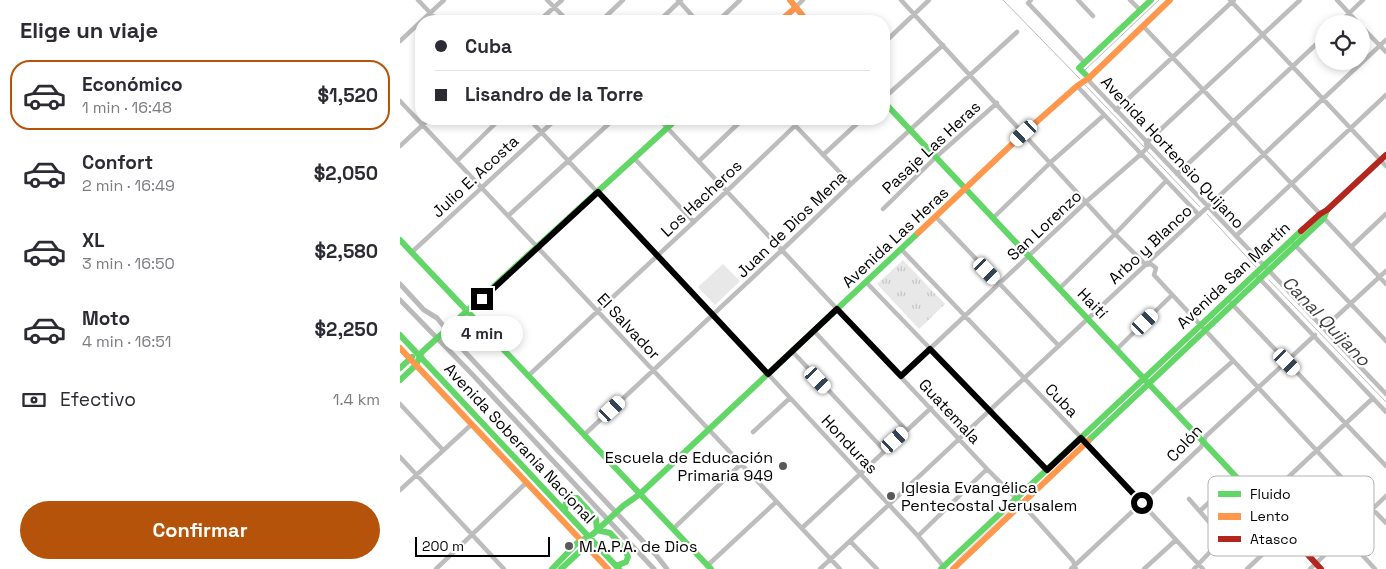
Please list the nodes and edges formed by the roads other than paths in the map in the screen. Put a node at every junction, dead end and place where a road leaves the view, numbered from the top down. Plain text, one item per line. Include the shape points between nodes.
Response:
1 (418, 0) edge
2 (444, 0) edge
3 (548, 0) edge
4 (562, 0) edge
5 (623, 0) edge
6 (740, 0) edge
7 (790, 0) edge
8 (803, 0) edge
9 (901, 0) edge
10 (929, 0) edge
11 (1078, 0) edge
12 (1130, 0) edge
13 (1151, 0) edge
14 (1170, 0) edge
15 (1300, 0) edge
16 (1337, 0) edge
17 (1363, 0) edge
18 (679, 1) edge
19 (1029, 1) edge
20 (1232, 1) edge
21 (554, 7) junction
22 (795, 8) junction
23 (1140, 10) junction
24 (430, 13) joint
25 (1349, 13) joint
26 (914, 14) junction
27 (545, 15) edge
28 (562, 15) edge
29 (607, 15) edge
30 (665, 15) edge
31 (692, 15) edge
32 (724, 15) edge
33 (787, 15) edge
34 (801, 15) edge
35 (1093, 16) dead end
36 (1143, 26) junction
37 (415, 27) edge
38 (1017, 32) dead end
39 (1262, 35) junction
40 (1370, 36) edge
41 (890, 37) edge
42 (1386, 40) edge
43 (400, 41) edge
44 (943, 45) junction
45 (1315, 45) edge
46 (1380, 46) junction
47 (1386, 52) edge
48 (1173, 57) junction
49 (1084, 62) junction
50 (1292, 66) junction
51 (971, 75) junction
52 (1088, 78) junction
53 (1076, 86) junction
54 (1203, 90) junction
55 (890, 93) edge
56 (1386, 95) edge
57 (1322, 99) junction
58 (400, 101) edge
59 (997, 103) junction
60 (890, 108) edge
61 (1116, 110) junction
62 (1103, 116) junction
63 (415, 117) edge
64 (1233, 122) junction
65 (421, 125) edge
66 (423, 125) edge
67 (494, 125) edge
68 (535, 125) edge
69 (549, 125) edge
70 (608, 125) edge
71 (665, 125) edge
72 (671, 125) edge
73 (737, 125) edge
74 (795, 125) joint
75 (855, 125) edge
76 (668, 128) junction
77 (1351, 128) junction
78 (910, 130) junction
79 (541, 132) junction
80 (1024, 133) junction
81 (400, 146) edge
82 (1147, 146) junction
83 (1141, 153) junction
84 (823, 154) junction
85 (1264, 154) junction
86 (936, 157) junction
87 (634, 158) junction
88 (1383, 158) edge
89 (457, 161) junction
90 (569, 161) junction
91 (699, 161) junction
92 (1050, 162) junction
93 (1386, 166) edge
94 (1177, 174) junction
95 (1166, 181) junction
96 (851, 184) junction
97 (1292, 184) junction
98 (481, 188) junction
99 (966, 189) junction
100 (727, 191) junction
101 (598, 192) junction
102 (1087, 201) junction
103 (1208, 207) junction
104 (883, 209) dead end
105 (1386, 214) edge
106 (510, 215) junction
107 (1199, 215) junction
108 (1322, 216) junction
109 (936, 217) junction
110 (993, 218) junction
111 (694, 222) junction
112 (1115, 234) junction
113 (1236, 236) junction
114 (400, 240) edge
115 (1291, 240) junction
116 (1296, 246) junction
117 (539, 247) junction
118 (1351, 247) junction
119 (901, 249) junction
120 (782, 250) junction
121 (412, 252) junction
122 (658, 256) junction
123 (1029, 256) junction
124 (1146, 265) junction
125 (1264, 266) junction
126 (1269, 271) junction
127 (1386, 271) edge
128 (1258, 277) junction
129 (1380, 277) junction
130 (866, 282) junction
131 (1000, 284) junction
132 (1386, 284) edge
133 (1060, 288) junction
134 (1172, 295) junction
135 (1228, 300) junction
136 (1351, 304) junction
137 (1233, 305) junction
138 (837, 309) junction
139 (599, 311) junction
140 (467, 312) junction
141 (713, 315) junction
142 (965, 317) junction
143 (1088, 319) junction
144 (1201, 324) junction
145 (1324, 328) junction
146 (814, 331) junction
147 (1206, 331) junction
148 (400, 335) edge
149 (1315, 335) junction
150 (1386, 341) edge
151 (1059, 346) junction
152 (400, 348) edge
153 (930, 349) junction
154 (1117, 349) junction
155 (792, 351) junction
156 (420, 354) junction
157 (410, 358) junction
158 (1233, 361) junction
159 (1287, 362) junction
160 (416, 364) junction
161 (400, 368) edge
162 (654, 371) junction
163 (768, 374) junction
164 (528, 376) junction
165 (901, 376) junction
166 (1143, 378) junction
167 (1024, 379) junction
168 (400, 380) edge
169 (1149, 384) junction
170 (1386, 384) edge
171 (1259, 388) junction
172 (1381, 389) junction
173 (1386, 394) edge
174 (790, 398) junction
175 (1373, 398) junction
176 (400, 404) edge
177 (930, 408) junction
178 (989, 411) junction
179 (1176, 411) junction
180 (1386, 412) edge
181 (1346, 423) junction
182 (472, 424) junction
183 (709, 430) junction
184 (906, 430) junction
185 (753, 432) dead end
186 (584, 435) junction
187 (494, 436) junction
188 (960, 439) junction
189 (1084, 441) junction
190 (1203, 442) junction
191 (443, 450) junction
192 (884, 450) junction
193 (1317, 450) junction
194 (400, 457) edge
195 (741, 464) junction
196 (1386, 466) edge
197 (987, 470) junction
198 (517, 472) junction
199 (1050, 473) junction
200 (417, 474) junction
201 (860, 474) junction
202 (1235, 476) edge
203 (1290, 476) edge
204 (1340, 476) edge
205 (526, 483) junction
206 (400, 490) edge
207 (640, 494) junction
208 (1386, 496) edge
209 (1016, 499) junction
210 (1189, 499) dead end
211 (776, 502) junction
212 (1142, 503) junction
213 (1208, 503) edge
214 (1022, 504) junction
215 (889, 505) junction
216 (1374, 507) edge
217 (1200, 511) junction
218 (1374, 511) edge
219 (565, 512) junction
220 (1208, 520) edge
221 (1386, 523) edge
222 (802, 528) junction
223 (673, 529) junction
224 (472, 534) junction
225 (592, 535) junction
226 (918, 536) junction
227 (1176, 540) junction
228 (850, 541) junction
229 (583, 543) junction
230 (1208, 553) edge
231 (1261, 556) edge
232 (1309, 556) edge
233 (1324, 556) edge
234 (1363, 556) edge
235 (831, 559) junction
236 (1316, 563) junction
237 (617, 567) edge
238 (709, 567) edge
239 (1201, 567) edge
240 (943, 568) edge
241 (1074, 568) edge
242 (436, 569) edge
243 (504, 569) edge
244 (552, 569) edge
245 (561, 569) edge
246 (608, 569) edge
247 (820, 569) edge
248 (840, 569) edge
249 (877, 569) edge
250 (953, 569) edge
251 (1144, 569) edge
252 (1194, 569) edge
253 (1247, 569) edge
254 (1310, 569) edge
255 (1321, 569) edge
256 (1375, 569) edge

1 - 24 street
2 - 24 street
3 - 21 street
4 - 21 street
5 - 29 street
6 - 32 street
7 - 22 main road
8 - 22 street
9 - 26 street
10 - 26 street
11 - 35 street
12 - 23 street
13 - 23 main road
14 - 36 main road, Avenida Las Heras
15 - 39 street
16 - 25 street
17 - 25 street
18 - 30 street
18 - 31 street
19 - 49 street
20 - 39 street
20 - 48 street
21 - 27 street
21 - 28 street
22 - 33 main road
22 - 34 main road
23 - 49 main road
26 - 41 street
26 - 44 street
36 - 48 street
36 - 52 main road, Avenida Las Heras
37 - 43 street
38 - 51 street, Juan de Dios Mena
39 - 50 street
39 - 54 street
40 - 46 street
42 - 46 street, Arbo y Blanco
44 - 51 street
44 - 55 street
45 - 50 street
46 - 47 street
46 - 57 street, Arbo y Blanco
48 - 54 street
48 - 61 street
49 - 52 main road via 1079,68
50 - 57 street
50 - 64 street
51 - 59 street
51 - 78 street, Juan de Dios Mena
52 - 53 main road, Avenida Las Heras
52 - 61 street, Avenida Hortensio Quijano
53 - 62 street, Avenida Hortensio Quijano
53 - 80 main road, Avenida Las Heras
54 - 64 street
54 - 82 street
56 - 77 street
57 - 77 street
57 - 85 street, Arbo y Blanco
58 - 63 street, El Salvador
59 - 80 street
59 - 86 street, Pasaje Las Heras
60 - 78 main road, Haití
61 - 82 street, Avenida Hortensio Quijano
62 - 83 street, Avenida Hortensio Quijano
62 - 92 street
64 - 85 street
64 - 94 street
65 - 81 street
66 - 89 street, El Salvador
67 - 89 street
68 - 79 street, Honduras
69 - 79 street, Julio E. Acosta
70 - 90 street
71 - 76 street, Guatemala
72 - 76 main road
73 - 91 street
74 - 84 street
74 - 100 street, Los Hacheros
75 - 84 street
76 - 87 main road
76 - 91 street, Guatemala
77 - 88 street
77 - 97 street
78 - 86 main road, Haití
78 - 96 street, Juan de Dios Mena
79 - 90 street, Honduras
79 - 98 street, Julio E. Acosta
80 - 92 street
80 - 99 main road, Avenida Las Heras
82 - 83 street, San Lorenzo
82 - 94 street, Avenida Hortensio Quijano
83 - 95 street, Avenida Hortensio Quijano
83 - 102 street, San Lorenzo
84 - 96 street
85 - 97 street
85 - 103 street, Arbo y Blanco
86 - 99 main road, Haití
86 - 104 street, Pasaje Las Heras
87 - 101 main road
87 - 111 street
88 - 93 street
88 - 108 main road, Avenida San Martín
89 - 98 street, El Salvador
90 - 101 street, Honduras
90 - 106 street
91 - 100 street, Guatemala
92 - 102 street
92 - 110 street
94 - 103 street, Avenida Hortensio Quijano
95 - 107 street, Avenida Hortensio Quijano
95 - 112 street
96 - 120 street, Juan de Dios Mena
97 - 108 street
97 - 113 street
98 - 106 street, El Salvador
98 - 121 street, Julio E. Acosta
99 - 109 main road, Avenida Las Heras
99 - 110 main road, Haití
100 - 111 street, Los Hacheros
100 - 120 street, Guatemala
101 - 117 main road
101 - 122 street, Honduras
102 - 112 street
102 - 123 street, San Lorenzo
103 - 107 street, Arbo y Blanco
103 - 113 street, Avenida Hortensio Quijano
105 - 118 street
106 - 117 street, El Salvador
107 - 124 street, Arbo y Blanco
108 - 115 main road, Avenida San Martín
108 - 116 main road, Avenida San Martín
108 - 118 street
109 - 119 main road, Avenida Las Heras
109 - 131 street
110 - 123 main road, Haití
111 - 122 street, Los Hacheros
112 - 124 street
112 - 133 street
113 - 125 street, Avenida Hortensio Quijano
114 - 121 main road
115 - 116 street
115 - 125 main road, Avenida San Martín
116 - 126 main road, Avenida San Martín
116 - 136 street
117 - 139 street, El Salvador
117 - 140 main road
118 - 129 street
119 - 130 main road, Avenida Las Heras
119 - 142 street, Cuba
120 - 138 street, Guatemala
120 - 141 street, Juan de Dios Mena
121 - 140 main road
122 - 139 street, Los Hacheros
122 - 141 street, Honduras
123 - 131 street, San Lorenzo
123 - 133 main road, Haití
124 - 134 street via 1156,268 1154,275
124 - 143 street, Arbo y Blanco
125 - 126 street, Avenida Hortensio Quijano
125 - 128 main road, Avenida San Martín
126 - 128 main road, Avenida San Martín
126 - 145 street, Avenida Hortensio Quijano
127 - 129 street
128 - 135 main road, Avenida San Martín
128 - 137 main road, Avenida San Martín
128 - 149 street
129 - 132 street
129 - 136 street
130 - 138 main road, Avenida Las Heras
130 - 153 street
131 - 142 street, San Lorenzo
131 - 151 street
133 - 143 main road, Haití
134 - 144 street
134 - 154 street
135 - 137 street
135 - 144 main road, Avenida San Martín
136 - 145 street
136 - 150 street
137 - 147 main road, Avenida San Martín
137 - 159 street
138 - 146 main road, Avenida Las Heras
138 - 165 street, Guatemala
139 - 162 street, El Salvador
139 - 164 street, Los Hacheros
140 - 156 main road
140 - 164 main road
141 - 162 street, Juan de Dios Mena
141 - 163 street, Honduras
142 - 153 street, San Lorenzo
142 - 167 street, Cuba
143 - 151 street, Arbo y Blanco
143 - 154 main road, Haití
144 - 147 street
144 - 166 main road, Avenida San Martín
145 - 172 street, Avenida Hortensio Quijano
146 - 155 main road, Avenida Las Heras
146 - 184 street
147 - 158 street
147 - 169 main road, Avenida San Martín
148 - 156 main road, Avenida Soberanía Nacional
149 - 159 street, Colón
149 - 175 street
151 - 167 street, Arbo y Blanco
152 - 157 main road, Avenida Soberanía Nacional
153 - 165 street, San Lorenzo
153 - 178 street
154 - 166 main road, Haití
155 - 163 main road, Avenida Las Heras
155 - 192 street
156 - 157 main road
156 - 160 main road
156 - 187 main road, Avenida Soberanía Nacional
157 - 160 main road, Avenida Soberanía Nacional
157 - 161 main road
158 - 171 street
158 - 179 street
159 - 171 street, Colón
159 - 181 street
160 - 168 main road
160 - 182 main road, Avenida Soberanía Nacional
162 - 183 street, El Salvador
162 - 186 street, Juan de Dios Mena
163 - 174 street, Honduras
163 - 183 main road, Avenida Las Heras
164 - 186 main road
165 - 177 street, Guatemala
166 - 169 main road, Haití
166 - 189 main road, Avenida San Martín
167 - 178 street, Arbo y Blanco
167 - 189 street, Cuba
169 - 179 main road, Haití
169 - 189 main road, Avenida San Martín
170 - 172 street
171 - 190 street, Colón
171 - 193 street
172 - 173 street, Avenida Hortensio Quijano
174 - 185 street
174 - 201 street, Honduras
175 - 180 street
175 - 181 street
176 - 191 street
177 - 184 street
177 - 188 street, Guatemala
178 - 188 street, Arbo y Blanco
178 - 199 street
179 - 190 main road, Haití
181 - 193 street
181 - 196 street
182 - 191 street
182 - 198 main road, Avenida Soberanía Nacional
183 - 195 street, El Salvador
183 - 207 main road, Avenida Las Heras
184 - 192 street
186 - 207 main road
187 - 198 main road
187 - 219 main road, Avenida Soberanía Nacional
188 - 197 street, Guatemala
188 - 215 street, Arbo y Blanco
189 - 199 main road, Avenida San Martín
189 - 212 street, Cuba
190 - 202 main road, Haití
190 - 212 street, Colón
191 - 200 street
192 - 201 street
193 - 203 street
193 - 204 street
194 - 200 street
195 - 211 street, El Salvador
195 - 223 street
197 - 209 street, Guatemala
197 - 226 street
198 - 205 main road, Avenida Soberanía Nacional
199 - 209 main road, Avenida San Martín
199 - 214 main road, Avenida San Martín
200 - 206 street
200 - 224 street
201 - 215 street, Honduras
201 - 222 street
205 - 224 street
205 - 229 main road, Avenida Soberanía Nacional
207 - 223 main road
207 - 225 main road, Avenida Las Heras
208 - 216 street
209 - 214 street, Guatemala
209 - 240 main road, Avenida San Martín
210 - 217 street
211 - 222 street, El Salvador
211 - 238 street
212 - 227 street, Cuba
212 - 241 street, Colón
213 - 217 street
214 - 241 street, Guatemala
214 - 250 main road, Avenida San Martín
215 - 226 street, Honduras
215 - 228 street, Arbo y Blanco
217 - 220 street
218 - 221 street
219 - 225 main road, Avenida Soberanía Nacional
219 - 225 main road via 566,500 577,498 596,519
222 - 235 street, El Salvador
223 - 238 main road
224 - 242 street
224 - 243 street
225 - 229 main road, Avenida Las Heras
225 - 237 main road, Avenida Soberanía Nacional
225 - 237 main road via 610,533 628,553 626,562
226 - 240 street, Honduras
227 - 239 street, Cuba
227 - 251 street
228 - 235 street, Arbo y Blanco
228 - 249 street
229 - 244 main road, Avenida Las Heras
229 - 245 main road, Avenida Las Heras
229 - 246 main road, Avenida Soberanía Nacional
230 - 239 street via 1200,561
231 - 253 street
232 - 236 main road, Haití
233 - 236 street
234 - 256 street
235 - 247 street, Arbo y Blanco
235 - 248 street, El Salvador
236 - 254 street
236 - 255 main road, Haití
239 - 252 street

